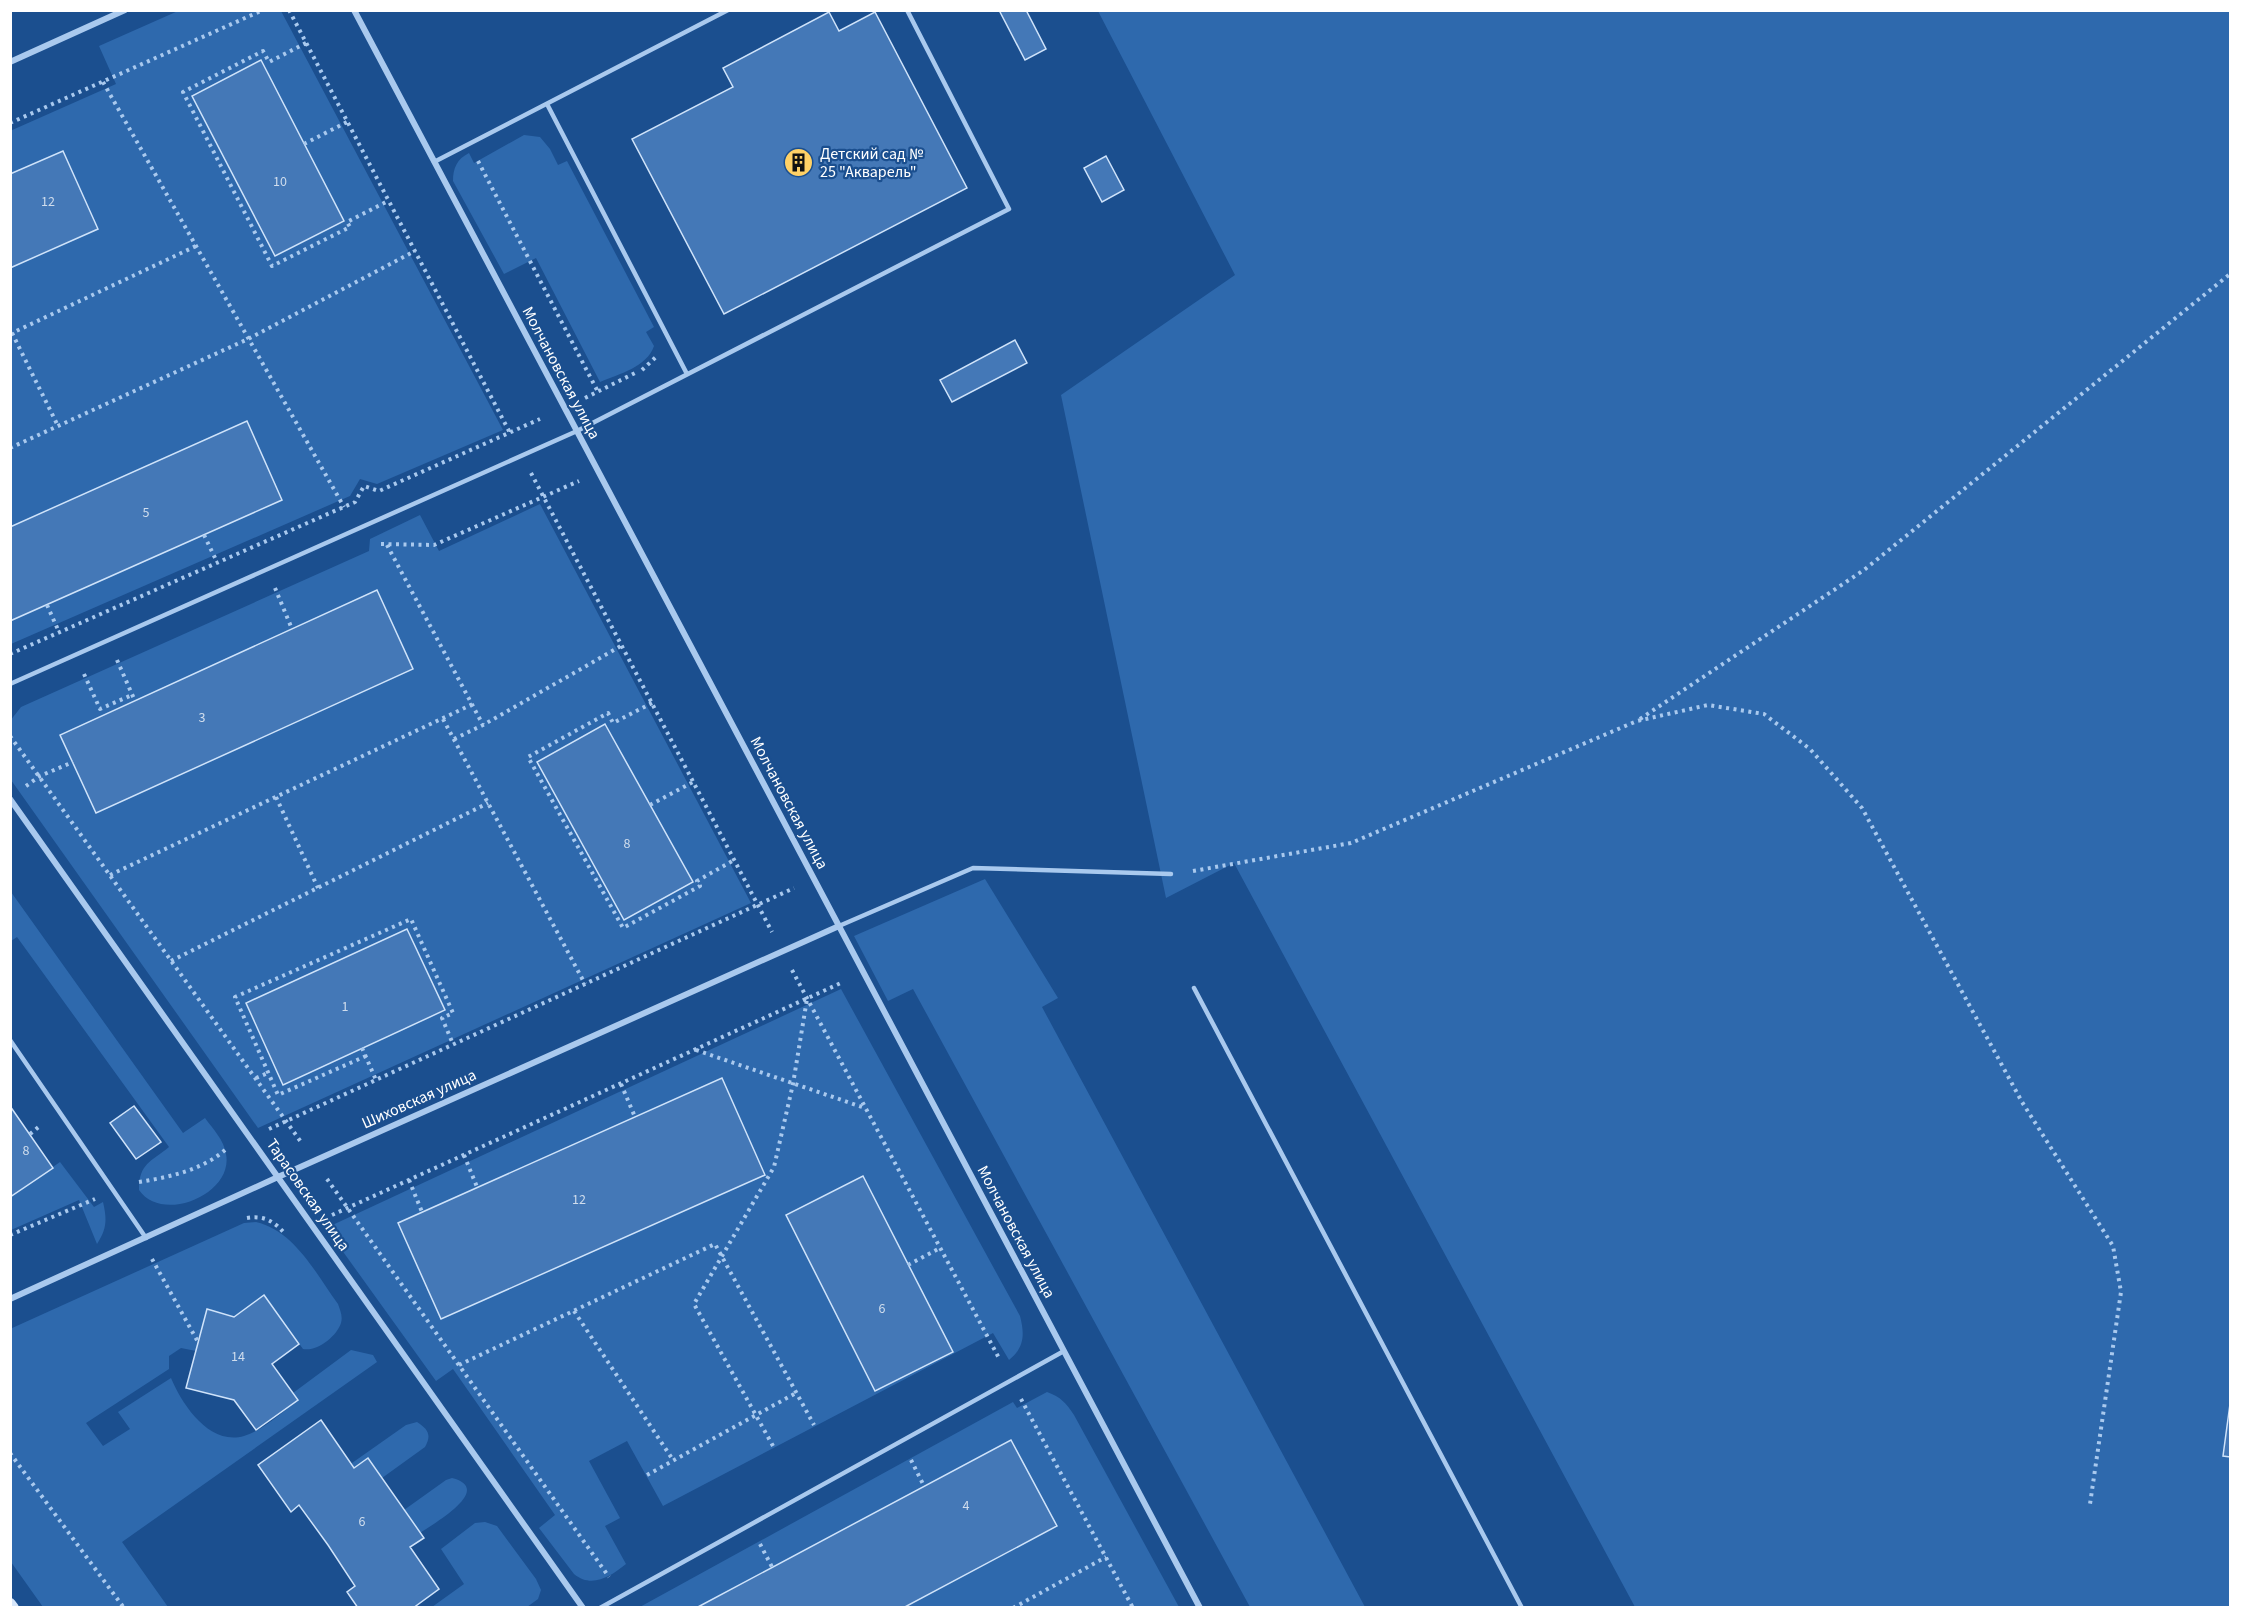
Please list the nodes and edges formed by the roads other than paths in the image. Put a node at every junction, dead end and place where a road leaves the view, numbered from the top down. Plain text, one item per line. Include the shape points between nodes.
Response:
1 (125, 10) edge
2 (354, 10) edge
3 (728, 10) edge
4 (907, 10) edge
5 (10, 62) edge
6 (547, 104) junction
7 (434, 162) junction
8 (687, 374) junction
9 (577, 431) junction
10 (10, 684) edge
11 (10, 799) edge
12 (1171, 874) road end
13 (839, 926) junction
14 (1194, 988) dead end
15 (10, 1040) edge
16 (278, 1177) junction
17 (146, 1238) junction
18 (10, 1299) edge
19 (1064, 1351) junction
20 (10, 1604) edge
21 (13, 1608) edge
22 (583, 1608) edge
23 (600, 1608) edge
24 (1200, 1608) edge
25 (1522, 1608) edge

1 - 5 street
2 - 7 street, Молчановская улица
3 - 6 lane
4 - 8 lane via 1009,209
6 - 7 lane
6 - 8 lane
7 - 9 street, Молчановская улица
8 - 9 lane
9 - 10 lane
9 - 13 street, Молчановская улица
11 - 16 street, Тарасовская улица
12 - 13 lane via 973,868
13 - 16 street, Шиховская улица
13 - 19 street, Молчановская улица
14 - 25 lane
15 - 17 lane
16 - 17 street, Шиховская улица
16 - 22 street, Тарасовская улица
17 - 18 street, Шиховская улица
19 - 23 lane
19 - 24 street, Молчановская улица
20 - 21 street

